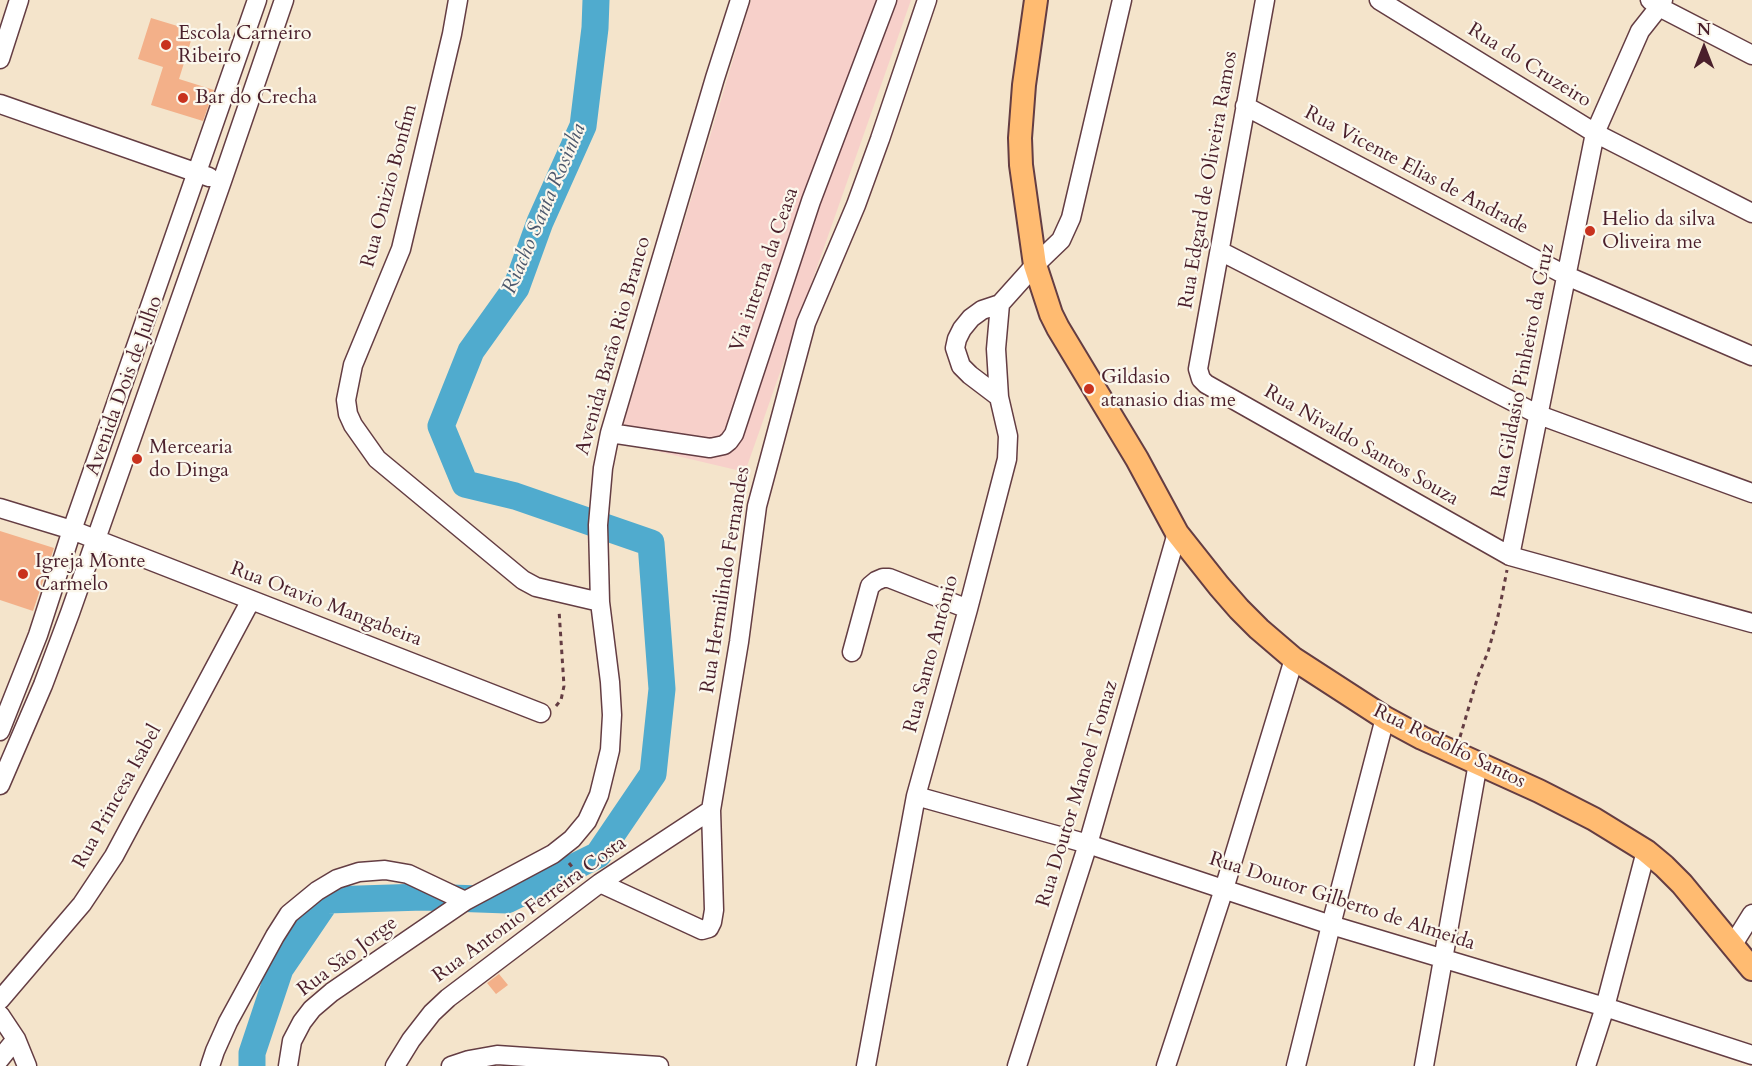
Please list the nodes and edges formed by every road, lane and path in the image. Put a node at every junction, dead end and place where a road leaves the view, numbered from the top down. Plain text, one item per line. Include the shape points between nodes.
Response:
1 (19, 0) edge
2 (257, 0) edge
3 (284, 0) edge
4 (458, 0) edge
5 (740, 0) edge
6 (887, 0) edge
7 (927, 0) edge
8 (1036, 0) edge
9 (1122, 0) edge
10 (1265, 0) edge
11 (1384, 1) edge
12 (1657, 2) edge
13 (1752, 56) edge
14 (0, 59) edge
15 (0, 104) edge
16 (1245, 106) junction
17 (1595, 133) junction
18 (198, 173) junction
19 (222, 181) junction
20 (1752, 213) edge
21 (1220, 251) junction
22 (1035, 265) junction
23 (1567, 276) junction
24 (1000, 304) junction
25 (134, 353) junction
26 (1752, 356) edge
27 (158, 360) junction
28 (1198, 369) joint
29 (999, 397) junction
30 (1539, 415) junction
31 (610, 434) junction
32 (1752, 493) edge
33 (0, 508) edge
34 (72, 530) junction
35 (1177, 533) junction
36 (95, 539) junction
37 (1510, 556) junction
38 (558, 593) junction
39 (251, 600) junction
40 (600, 602) junction
41 (968, 609) junction
42 (1752, 623) edge
43 (852, 652) dead end
44 (1294, 659) junction
45 (541, 713) joint
46 (1385, 718) junction
47 (0, 731) edge
48 (1455, 754) junction
49 (1478, 763) junction
50 (0, 784) edge
51 (916, 796) junction
52 (711, 810) junction
53 (1088, 844) junction
54 (1646, 852) junction
55 (566, 860) dead end
56 (594, 885) junction
57 (1224, 889) junction
58 (465, 901) junction
59 (1752, 914) edge
60 (1331, 925) junction
61 (1732, 946) junction
62 (1442, 958) junction
63 (1752, 969) edge
64 (0, 1000) edge
65 (1605, 1007) junction
66 (0, 1015) edge
67 (16, 1039) junction
68 (1752, 1055) edge
69 (0, 1059) edge
70 (469, 1063) edge
71 (27, 1066) edge
72 (210, 1066) edge
73 (288, 1066) edge
74 (395, 1066) edge
75 (451, 1066) edge
76 (658, 1066) edge
77 (866, 1066) edge
78 (1017, 1066) edge
79 (1166, 1066) edge
80 (1296, 1066) edge
81 (1424, 1066) edge
82 (1586, 1066) edge

1 - 14 street
2 - 18 street, Avenida Dois de Julho
3 - 19 street, Avenida Dois de Julho
4 - 38 street, Rua Onizio Bonfim via 401,249 353,365 346,400 348,414 377,459 522,580
5 - 31 street, Avenida Barão Rio Branco
6 - 31 street, Via interna da Ceasa via 811,201 734,434 719,447 710,448
7 - 52 street, Rua Hermilindo Fernandes via 864,183 806,323 779,419 757,506
8 - 22 main road, Rua Rodolfo Santos via 1020,138
9 - 22 street via 1071,218 1060,240
10 - 16 street, Rua Edgard de Oliveira Ramos
11 - 17 street, Rua do Cruzeiro
12 - 13 street
12 - 17 street, Rua Gildasio Pinheiro da Cruz
15 - 18 street
16 - 21 street, Rua Edgard de Oliveira Ramos
16 - 23 street, Rua Vicente Elias de Andrade
17 - 20 street, Rua do Cruzeiro
17 - 23 street, Rua Gildasio Pinheiro da Cruz
18 - 19 street
18 - 25 street, Avenida Dois de Julho
19 - 27 street, Avenida Dois de Julho
21 - 28 street, Rua Edgard de Oliveira Ramos
21 - 30 street
22 - 24 street
22 - 35 main road, Rua Rodolfo Santos via 1065,342
23 - 26 street, Rua Vicente Elias de Andrade
23 - 30 street, Rua Gildasio Pinheiro da Cruz
24 - 29 street, Rua Santo Antônio via 996,349
24 - 29 street via 971,318 962,329 956,348 961,366
25 - 27 street
25 - 34 street, Avenida Dois de Julho
27 - 36 street, Avenida Dois de Julho
28 - 37 street, Rua Nivaldo Santos Souza via 1206,384
29 - 41 street, Rua Santo Antônio via 1008,436 1007,459
30 - 32 street
30 - 37 street, Rua Gildasio Pinheiro da Cruz
31 - 40 street, Avenida Barão Rio Branco via 598,525
33 - 34 street, Rua Otavio Mangabeira
34 - 36 street, Rua Otavio Mangabeira
34 - 47 street, Avenida Dois de Julho via 39,635
35 - 44 main road, Rua Rodolfo Santos via 1239,609
35 - 53 street, Rua Doutor Manoel Tomaz
36 - 39 street, Rua Otavio Mangabeira
36 - 50 street, Avenida Dois de Julho via 43,685
37 - 42 street, Rua Nivaldo Santos Souza
37 - 48 path via 1498,616
38 - 40 street, Rua Onizio Bonfim
38 - 45 path via 564,686 561,700 553,709
39 - 45 street, Rua Otavio Mangabeira
39 - 64 street, Rua Princesa Isabel via 114,856 82,904
40 - 58 street, Avenida Barão Rio Branco via 612,715 610,750 599,795 572,839 553,854
41 - 43 street via 883,578 870,586
41 - 51 street, Rua Santo Antônio
44 - 46 main road, Rua Rodolfo Santos
44 - 57 street
46 - 48 main road, Rua Rodolfo Santos
46 - 60 street
48 - 49 main road, Rua Rodolfo Santos
49 - 54 main road, Rua Rodolfo Santos via 1594,819
49 - 62 street
51 - 53 street, Rua Doutor Gilberto de Almeida
51 - 77 street, Rua Santo Antônio
52 - 56 street, Rua Antonio Ferreira Costa
52 - 56 street, Rua Hermilindo Fernandes via 714,910 709,928 693,927
53 - 57 street, Rua Doutor Gilberto de Almeida
53 - 78 street, Rua Doutor Manoel Tomaz
54 - 61 main road, Rua Rodolfo Santos via 1682,884
54 - 65 street
55 - 56 path
56 - 74 street, Rua Antonio Ferreira Costa via 448,998 432,1013
57 - 60 street, Rua Doutor Gilberto de Almeida
57 - 79 street
58 - 72 street via 408,874 386,870 359,872 317,891 289,914 275,936 228,1022
58 - 73 street, Rua São Jorge via 332,992 312,1010 292,1041
59 - 61 street
60 - 62 street, Rua Doutor Gilberto de Almeida
60 - 80 street
61 - 63 main road, Rua Rodolfo Santos
62 - 65 street, Rua Doutor Gilberto de Almeida
62 - 81 street
65 - 68 street, Rua Doutor Gilberto de Almeida
65 - 82 street
66 - 67 street
67 - 69 street
67 - 71 street
70 - 75 street
70 - 76 street via 498,1056

